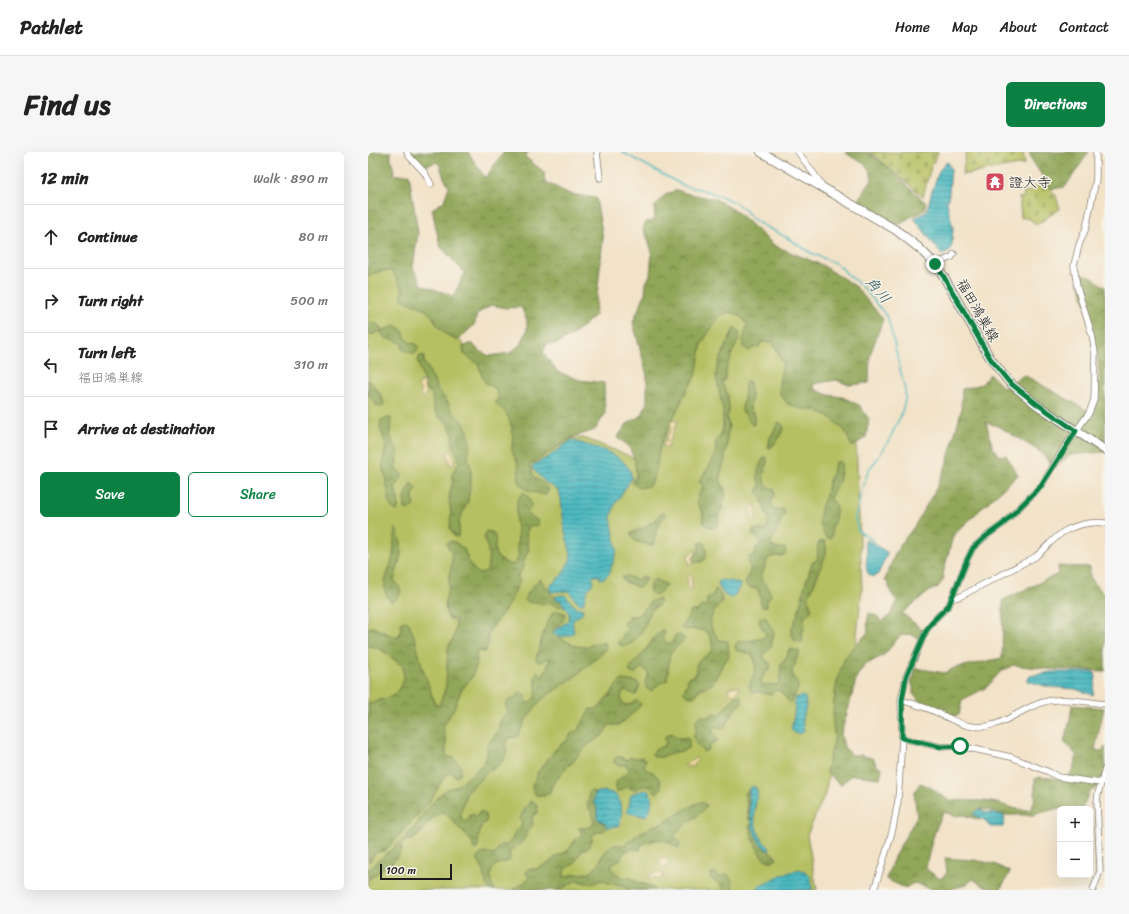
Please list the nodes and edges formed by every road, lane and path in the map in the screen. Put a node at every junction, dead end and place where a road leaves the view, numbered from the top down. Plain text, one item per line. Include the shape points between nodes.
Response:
1 (407, 152) edge
2 (597, 152) edge
3 (761, 152) edge
4 (798, 152) edge
5 (1096, 152) edge
6 (600, 178) dead end
7 (431, 184) dead end
8 (823, 188) junction
9 (954, 254) dead end
10 (935, 264) junction
11 (1076, 431) junction
12 (1105, 450) edge
13 (1105, 523) edge
14 (952, 599) junction
15 (902, 700) junction
16 (1105, 704) edge
17 (902, 738) junction
18 (1105, 769) edge
19 (1101, 783) junction
20 (874, 890) edge
21 (1093, 890) edge

1 - 7 street
2 - 6 street
3 - 8 main road, 福田鴻巣線
4 - 8 street
5 - 11 street via 1096,179 1086,228 1074,266 1077,287 1095,353 1095,394 1092,408
8 - 10 main road, 福田鴻巣線 via 906,237
9 - 10 street
10 - 11 main road, 福田鴻巣線 via 990,358 1009,382
11 - 12 main road, 福田鴻巣線
11 - 14 street via 1041,486 1003,524 973,548
13 - 14 street via 1086,523 1063,532 1035,557
14 - 15 street via 926,631 906,677
15 - 16 street via 970,726 998,724 1046,701
15 - 17 street
17 - 19 street via 941,747 960,746 1011,757 1058,777
17 - 20 street via 898,801 893,828
18 - 19 street
19 - 21 street via 1097,802 1100,871

